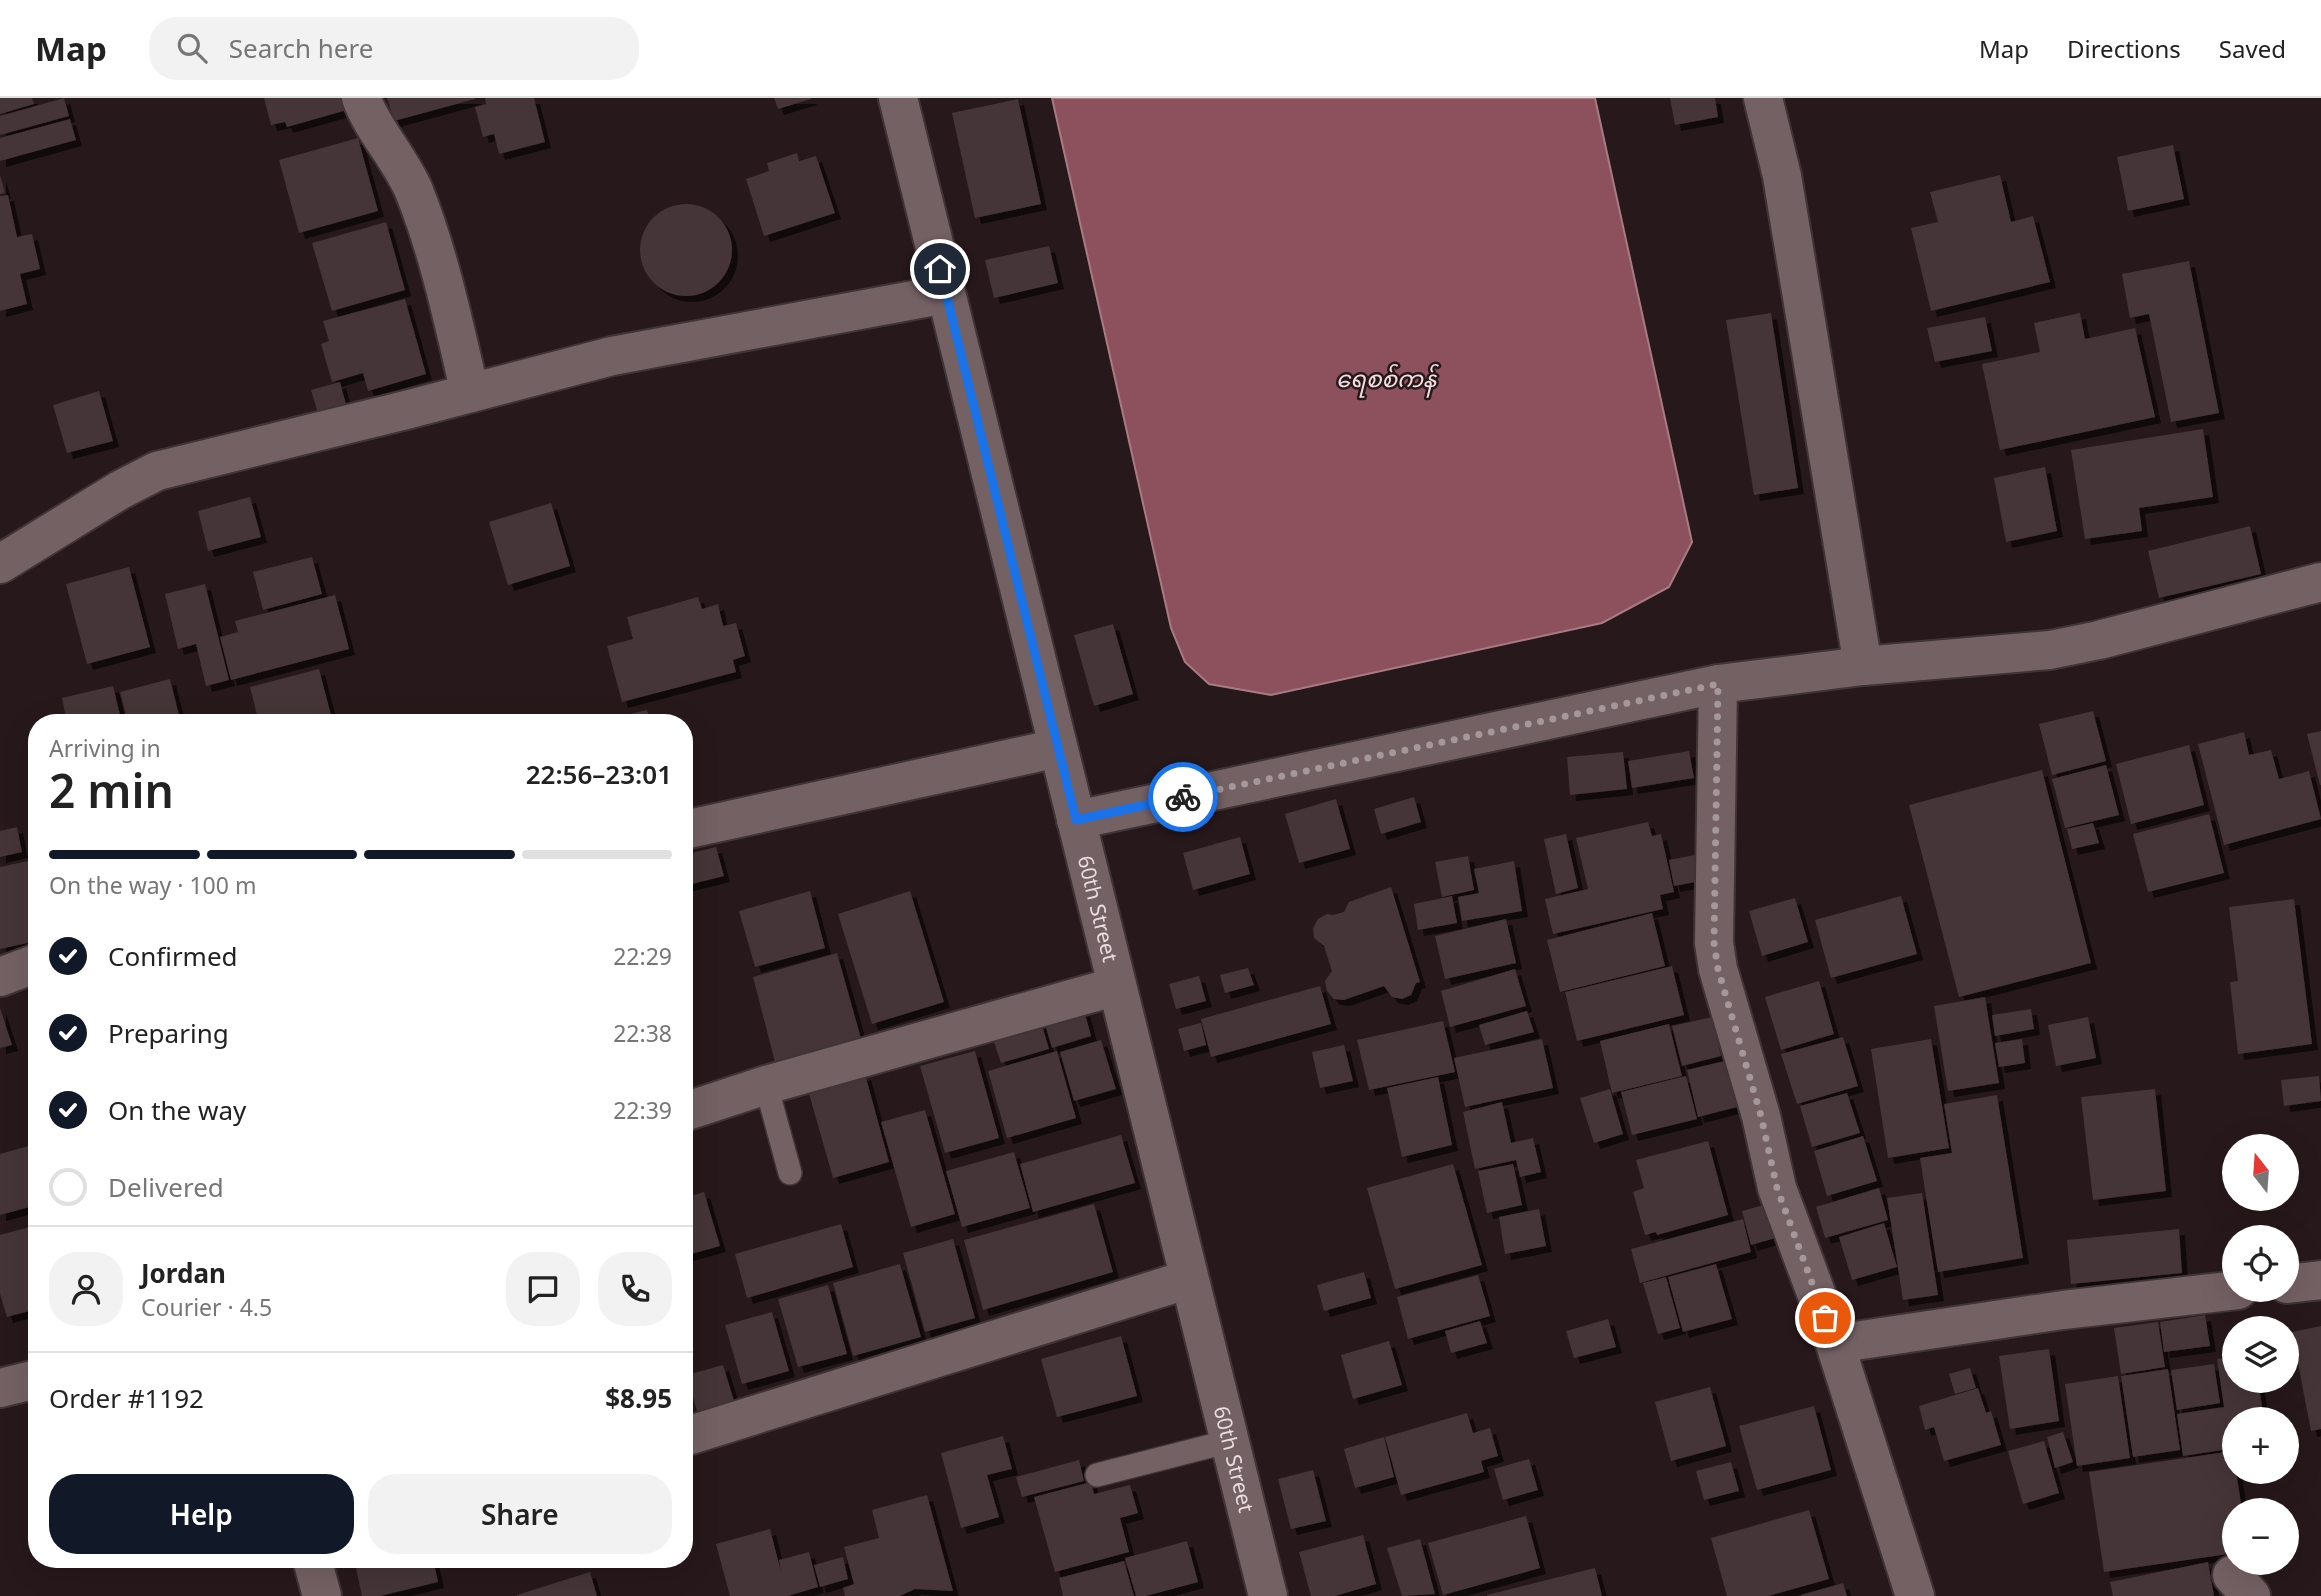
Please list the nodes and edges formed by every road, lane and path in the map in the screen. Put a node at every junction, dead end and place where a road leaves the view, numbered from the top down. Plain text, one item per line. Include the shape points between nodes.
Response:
1 (361, 98) edge
2 (898, 98) edge
3 (1763, 98) edge
4 (946, 294) junction
5 (470, 393) junction
6 (0, 564) edge
7 (2321, 582) edge
8 (1863, 666) junction
9 (1718, 684) junction
10 (1058, 748) junction
11 (1076, 820) junction
12 (693, 828) edge
13 (28, 966) edge
14 (0, 977) edge
15 (1117, 986) junction
16 (766, 1085) junction
17 (693, 1109) edge
18 (790, 1173) dead end
19 (1189, 1279) junction
20 (2321, 1280) edge
21 (2299, 1283) edge
22 (2222, 1292) edge
23 (1835, 1344) junction
24 (28, 1381) edge
25 (0, 1388) edge
26 (693, 1434) edge
27 (1230, 1441) junction
28 (1097, 1475) dead end
29 (315, 1568) edge
30 (322, 1596) edge
31 (1268, 1596) edge
32 (1915, 1596) edge

1 - 5 street via 414,192 440,271
2 - 4 street, 60th Street
3 - 8 street via 1782,176
4 - 5 street via 612,356
4 - 10 street, 60th Street
5 - 6 street via 157,471
7 - 8 street via 2050,650
8 - 9 street
9 - 11 street
9 - 23 street via 1714,943 1718,969 1777,1188
10 - 11 street, 60th Street
10 - 12 street
11 - 15 street, 60th Street
13 - 14 street
15 - 16 street
15 - 19 street, 60th Street
16 - 17 street
16 - 18 lane
19 - 26 street
19 - 27 street, 60th Street
20 - 21 street
22 - 23 street
23 - 32 street
24 - 25 street
27 - 28 lane
27 - 31 street, 60th Street
29 - 30 street

